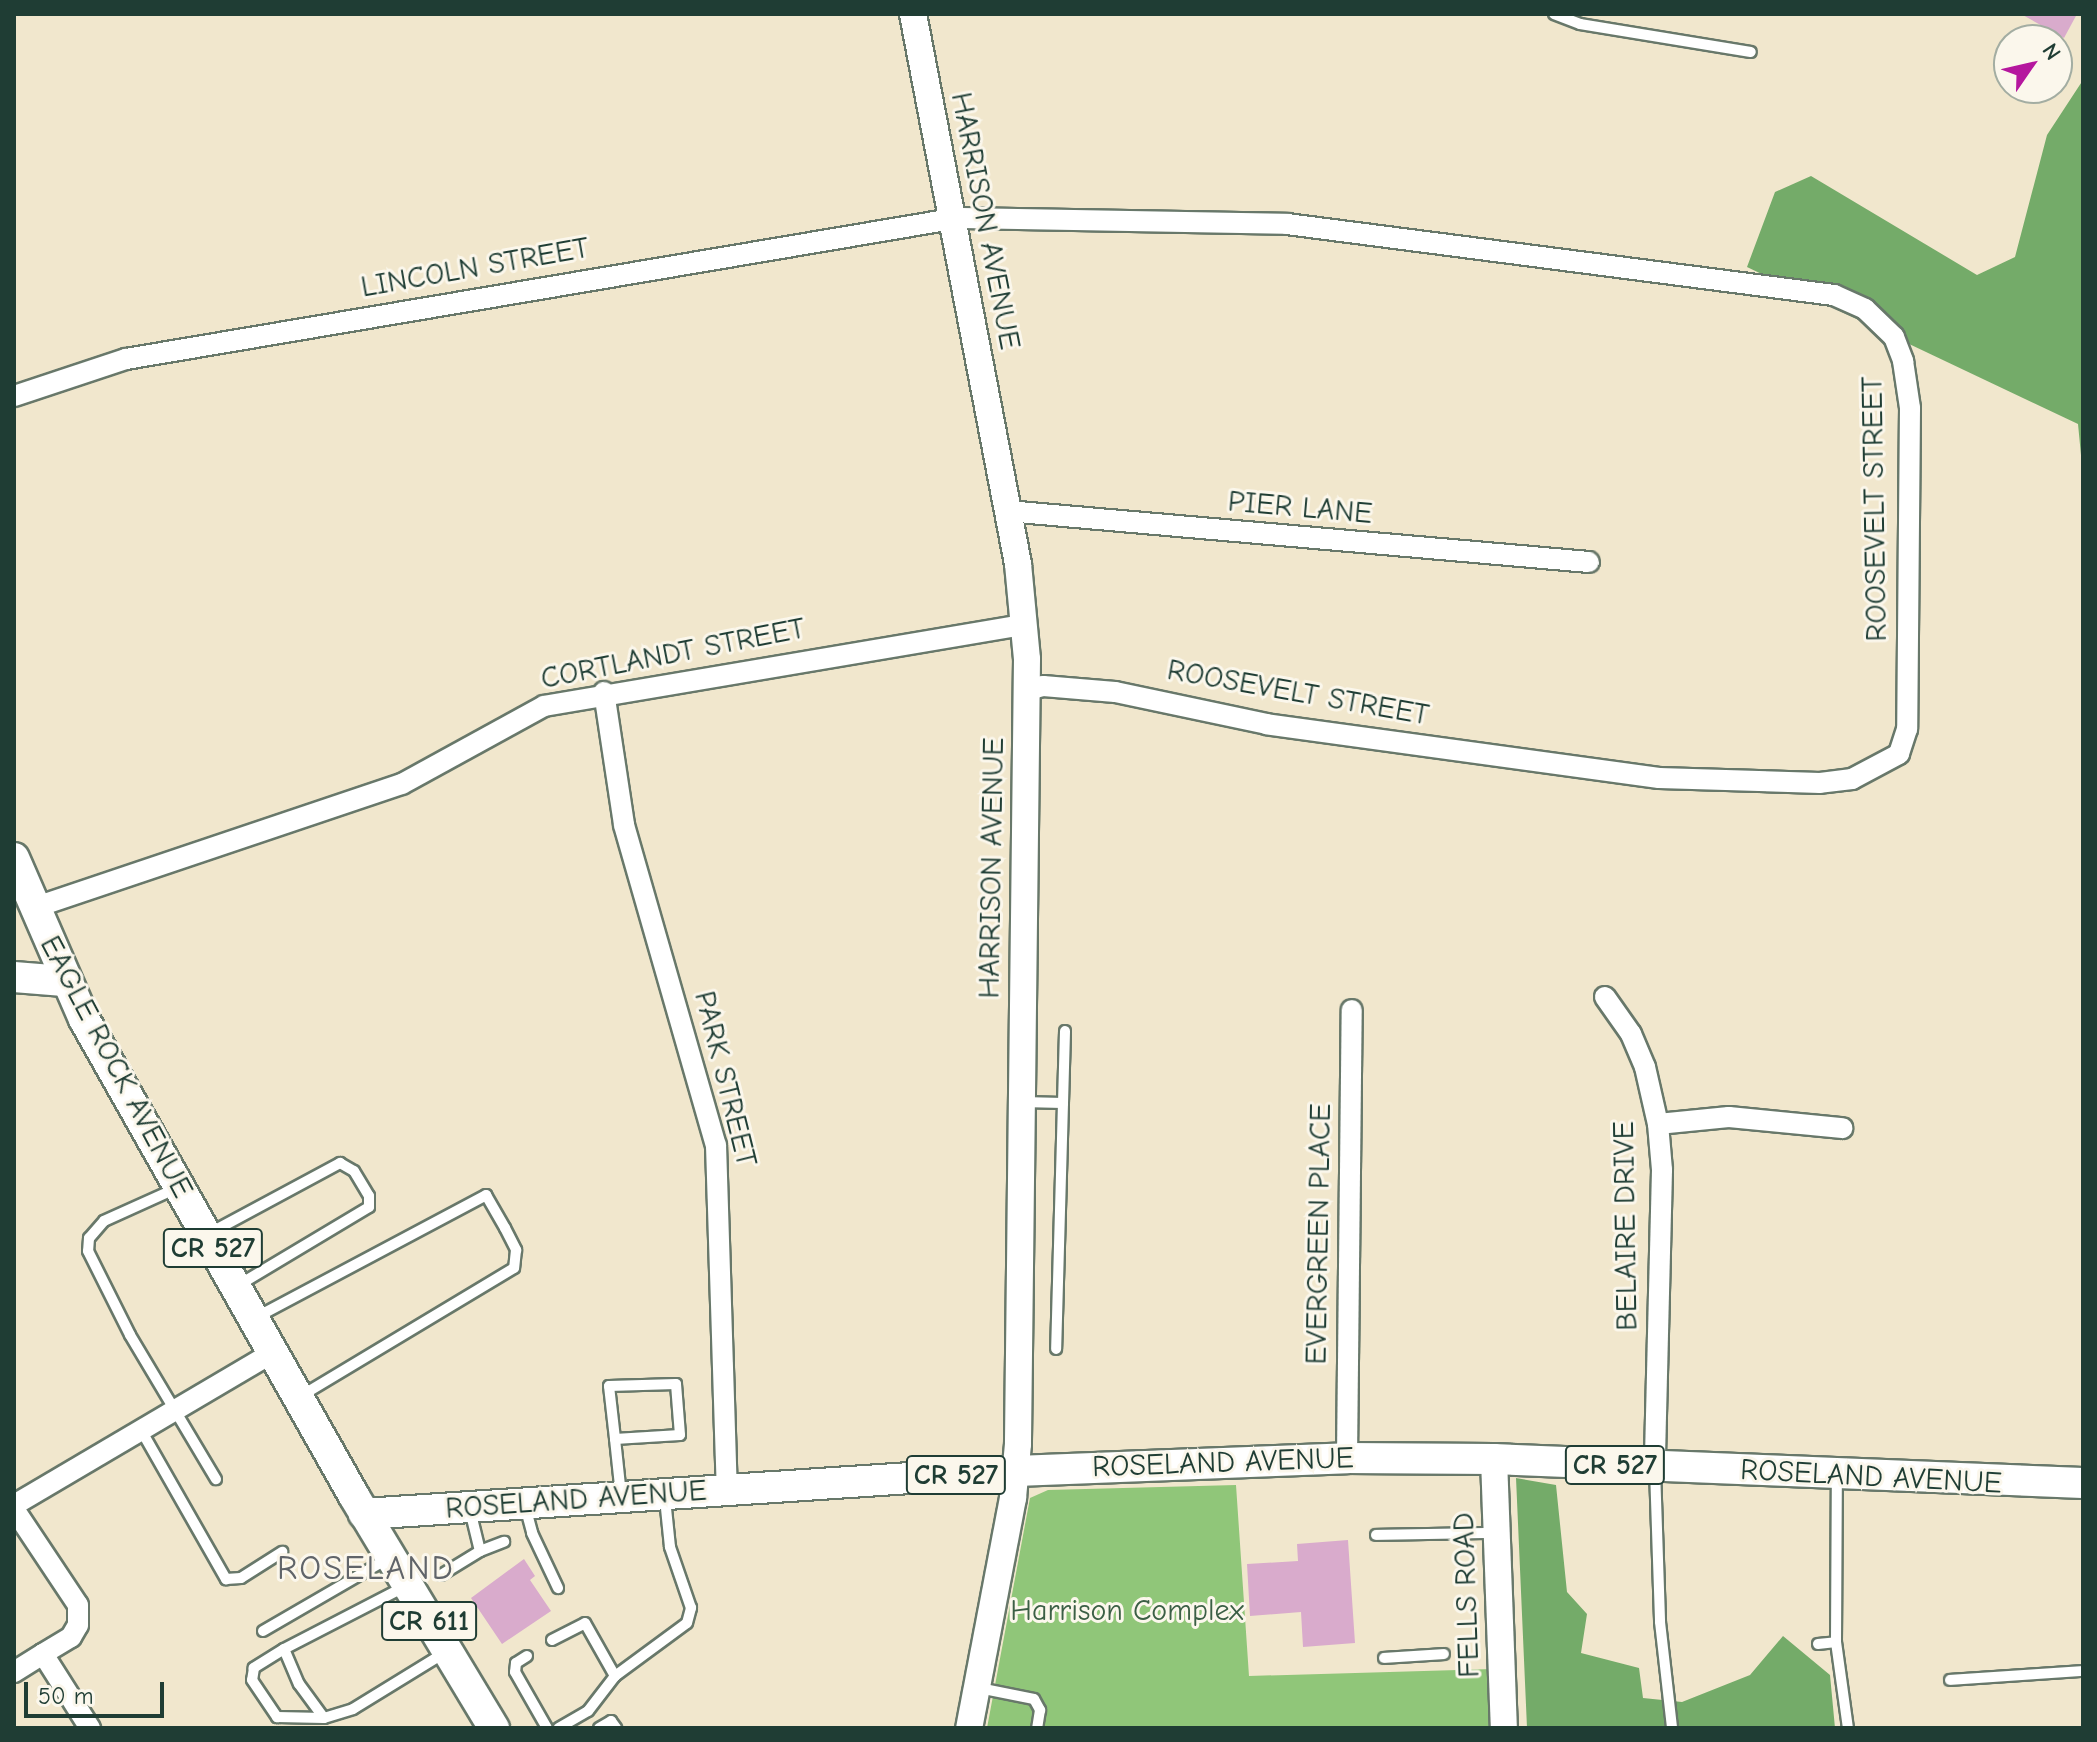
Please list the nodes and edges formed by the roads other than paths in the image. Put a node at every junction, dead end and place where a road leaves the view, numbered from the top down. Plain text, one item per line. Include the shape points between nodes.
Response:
1 (913, 14) edge
2 (1554, 14) edge
3 (1751, 52) dead end
4 (952, 218) junction
5 (14, 396) edge
6 (1007, 511) junction
7 (1589, 562) dead end
8 (1025, 625) junction
9 (1026, 691) junction
10 (604, 692) junction
11 (14, 858) edge
12 (33, 908) junction
13 (14, 977) edge
14 (64, 981) junction
15 (1605, 997) dead end
16 (1352, 1010) dead end
17 (1065, 1031) dead end
18 (1020, 1102) junction
19 (1063, 1103) junction
20 (1658, 1124) junction
21 (1842, 1128) dead end
22 (179, 1187) junction
23 (206, 1236) junction
24 (235, 1287) junction
25 (253, 1319) junction
26 (1056, 1349) dead end
27 (272, 1353) junction
28 (298, 1398) junction
29 (174, 1411) junction
30 (141, 1430) junction
31 (615, 1439) junction
32 (1347, 1458) junction
33 (1494, 1459) junction
34 (1655, 1467) junction
35 (1016, 1471) junction
36 (1837, 1475) junction
37 (216, 1479) dead end
38 (2083, 1483) edge
39 (727, 1489) junction
40 (665, 1494) junction
41 (621, 1497) junction
42 (524, 1504) junction
43 (14, 1507) edge
44 (469, 1508) junction
45 (364, 1514) junction
46 (1496, 1533) junction
47 (1376, 1535) dead end
48 (504, 1542) dead end
49 (480, 1551) junction
50 (282, 1552) dead end
51 (390, 1557) junction
52 (441, 1575) dead end
53 (407, 1585) junction
54 (558, 1588) dead end
55 (263, 1631) dead end
56 (552, 1640) dead end
57 (1836, 1642) junction
58 (1818, 1644) dead end
59 (284, 1649) junction
60 (448, 1651) junction
61 (43, 1654) junction
62 (1444, 1654) dead end
63 (527, 1656) dead end
64 (1384, 1658) dead end
65 (2083, 1671) edge
66 (14, 1672) edge
67 (615, 1676) junction
68 (1950, 1680) dead end
69 (977, 1688) junction
70 (324, 1718) junction
71 (90, 1728) edge
72 (494, 1728) edge
73 (547, 1728) edge
74 (559, 1728) edge
75 (599, 1728) edge
76 (616, 1728) edge
77 (969, 1728) edge
78 (1037, 1728) edge
79 (1504, 1728) edge
80 (1672, 1728) edge
81 (1848, 1728) edge

1 - 4 street, HARRISON AVENUE
2 - 3 lane via 1580,24
4 - 5 street, LINCOLN STREET via 126,359
4 - 6 street, HARRISON AVENUE
4 - 9 street, ROOSEVELT STREET via 1287,224 1834,295 1865,309 1894,337 1903,361 1910,408 1907,729 1899,754 1852,779 1820,783 1659,778 1267,724 1115,692 1043,686
6 - 7 street, PIER LANE
6 - 8 street, HARRISON AVENUE
8 - 9 street, HARRISON AVENUE
8 - 10 street, CORTLANDT STREET
9 - 18 street, HARRISON AVENUE
10 - 12 street, CORTLANDT STREET via 520,716 402,784
10 - 39 street, PARK STREET via 624,825 716,1145
11 - 12 main road, EAGLE ROCK AVENUE
12 - 14 main road, EAGLE ROCK AVENUE
13 - 14 main road
14 - 22 main road, EAGLE ROCK AVENUE / CR 527
15 - 20 street, BELAIRE DRIVE via 1631,1034 1645,1067
16 - 32 street, EVERGREEN PLACE
17 - 19 lane
18 - 19 lane
18 - 35 street, HARRISON AVENUE
19 - 26 lane
20 - 21 street via 1729,1117
20 - 34 street, BELAIRE DRIVE via 1662,1170
22 - 23 main road, EAGLE ROCK AVENUE / CR 527
22 - 29 lane via 104,1221 89,1238 88,1251
23 - 24 main road, EAGLE ROCK AVENUE / CR 527
23 - 24 lane via 340,1163 354,1171 369,1196 369,1207
24 - 25 main road, EAGLE ROCK AVENUE / CR 527
25 - 27 main road, EAGLE ROCK AVENUE / CR 527
25 - 28 lane via 486,1195 505,1228 516,1250 514,1268
27 - 28 main road, EAGLE ROCK AVENUE / CR 527
27 - 29 street
28 - 45 main road, EAGLE ROCK AVENUE / CR 527
29 - 30 street
29 - 37 lane
30 - 43 street
30 - 50 lane via 226,1579 241,1578
31 - 31 lane via 609,1386 676,1384 680,1435
31 - 41 lane
32 - 33 main road, ROSELAND AVENUE / CR 527
32 - 35 main road, ROSELAND AVENUE / CR 527
33 - 34 main road, ROSELAND AVENUE / CR 527
33 - 46 street, FELLS ROAD
34 - 36 main road, ROSELAND AVENUE / CR 527
34 - 80 lane via 1660,1622
35 - 39 main road, ROSELAND AVENUE / CR 527
35 - 69 street, HARRISON AVENUE
36 - 38 main road, ROSELAND AVENUE / CR 527
36 - 57 lane
39 - 40 main road, ROSELAND AVENUE / CR 527
40 - 41 main road, ROSELAND AVENUE / CR 527
40 - 67 lane via 670,1547 691,1608 687,1623
41 - 42 main road, ROSELAND AVENUE / CR 527
42 - 44 main road, ROSELAND AVENUE / CR 527
42 - 54 lane
43 - 61 street via 78,1605 78,1625 71,1637
44 - 45 main road, ROSELAND AVENUE / CR 527
44 - 49 lane
45 - 51 main road, EAGLE ROCK AVENUE / CR 611
46 - 47 lane
46 - 79 street, FELLS ROAD
48 - 49 lane
49 - 52 lane
51 - 53 main road, EAGLE ROCK AVENUE / CR 611
51 - 55 lane
53 - 59 lane
53 - 60 main road, EAGLE ROCK AVENUE / CR 611
56 - 67 lane via 585,1623
57 - 58 lane
57 - 81 lane
59 - 70 lane via 299,1684
59 - 70 lane via 254,1668 252,1680 277,1717
60 - 70 lane via 353,1709
60 - 72 main road, EAGLE ROCK AVENUE / CR 611
61 - 66 street
61 - 71 street
62 - 64 lane
63 - 73 lane via 516,1663 515,1672
65 - 68 lane
67 - 74 lane via 588,1711
69 - 77 street, HARRISON AVENUE
69 - 78 lane via 1034,1699 1040,1710
75 - 76 lane via 611,1721

